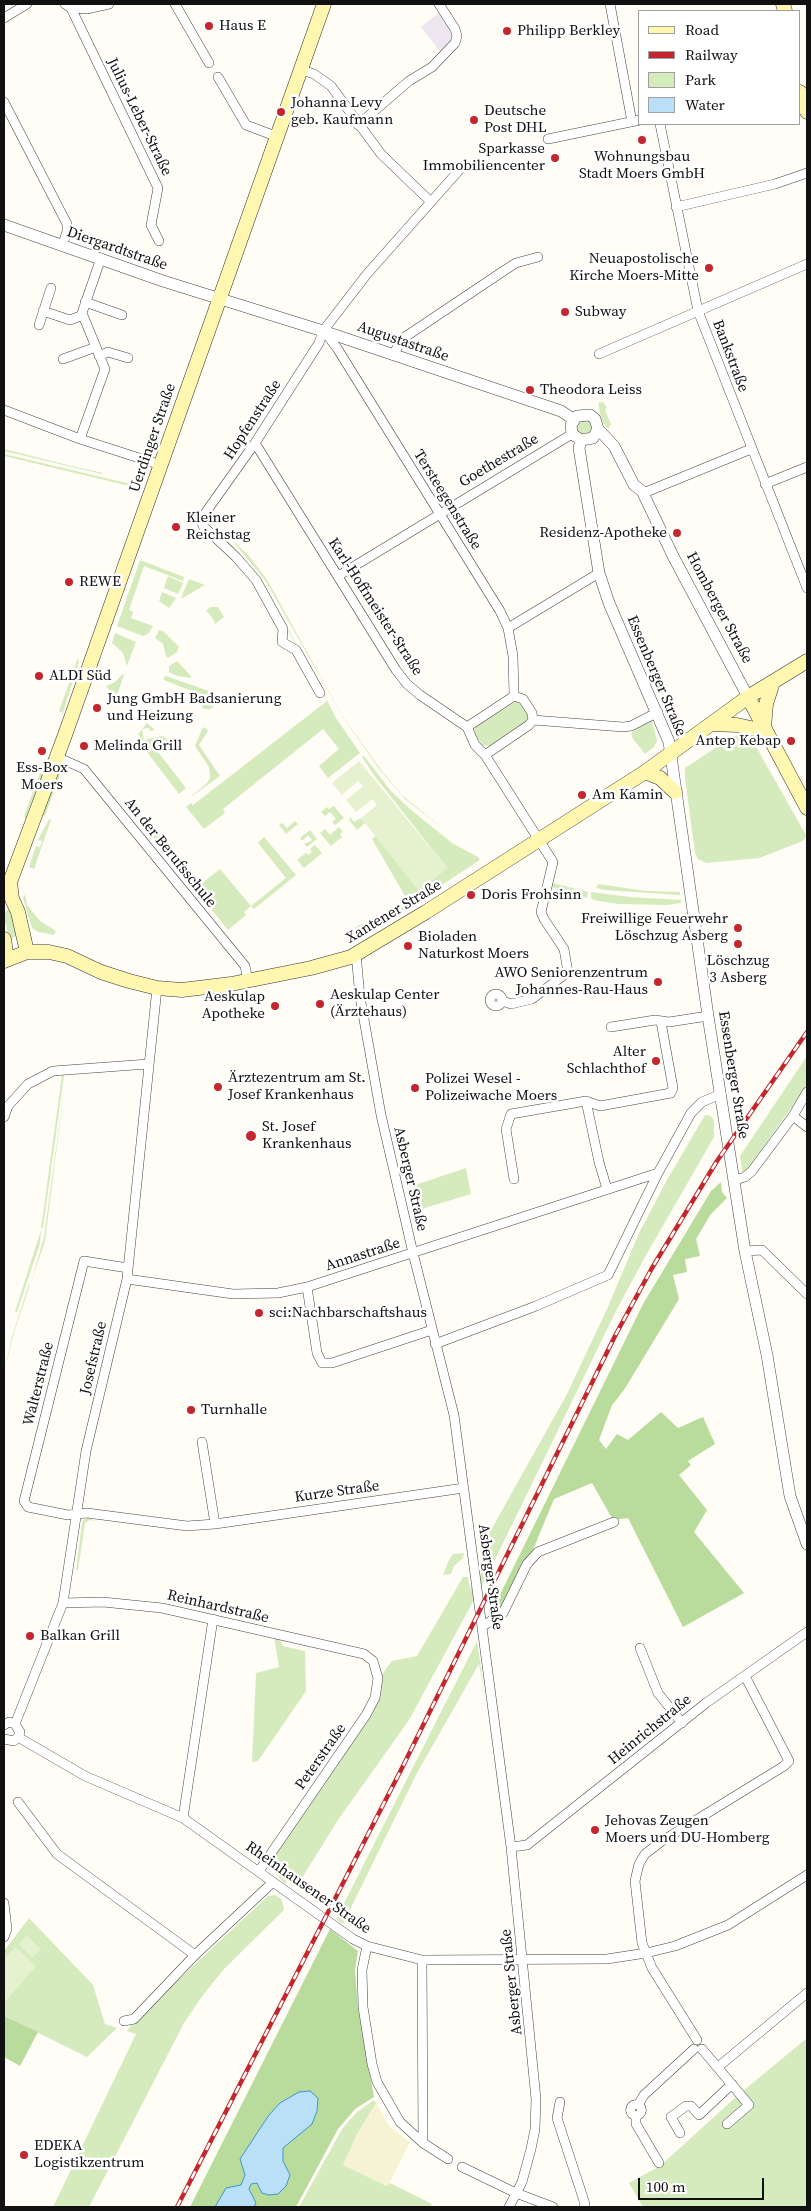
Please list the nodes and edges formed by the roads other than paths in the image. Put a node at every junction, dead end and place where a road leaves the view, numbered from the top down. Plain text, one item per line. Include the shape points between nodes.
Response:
1 (26, 4) edge
2 (109, 4) edge
3 (176, 4) edge
4 (324, 4) edge
5 (439, 4) edge
6 (610, 4) edge
7 (68, 6) edge
8 (4, 18) edge
9 (208, 64) dead end
10 (302, 70) junction
11 (218, 78) dead end
12 (801, 94) edge
13 (4, 102) edge
14 (807, 112) edge
15 (636, 121) edge
16 (358, 125) junction
17 (660, 125) edge
18 (278, 137) junction
19 (548, 139) dead end
20 (462, 167) dead end
21 (807, 173) edge
22 (431, 202) junction
23 (676, 207) junction
24 (4, 225) edge
25 (159, 241) dead end
26 (62, 246) junction
27 (102, 258) junction
28 (538, 258) dead end
29 (807, 264) edge
30 (51, 288) dead end
31 (221, 299) junction
32 (86, 302) junction
33 (43, 311) junction
34 (698, 311) junction
35 (83, 315) junction
36 (122, 315) dead end
37 (39, 325) dead end
38 (323, 331) junction
39 (96, 347) junction
40 (599, 354) dead end
41 (393, 355) junction
42 (99, 356) junction
43 (128, 358) dead end
44 (62, 359) dead end
45 (4, 410) edge
46 (574, 419) junction
47 (598, 429) junction
48 (577, 437) junction
49 (80, 439) junction
50 (256, 443) junction
51 (751, 449) junction
52 (161, 465) junction
53 (807, 467) edge
54 (765, 484) junction
55 (642, 491) junction
56 (438, 514) junction
57 (599, 573) junction
58 (338, 576) junction
59 (807, 588) edge
60 (508, 628) junction
61 (807, 662) edge
62 (772, 682) junction
63 (320, 693) dead end
64 (514, 696) junction
65 (748, 697) junction
66 (658, 712) junction
67 (533, 720) junction
68 (712, 724) junction
69 (467, 727) junction
70 (764, 731) junction
71 (485, 754) junction
72 (671, 754) junction
73 (57, 757) junction
74 (646, 772) junction
75 (675, 792) junction
76 (807, 808) edge
77 (540, 840) junction
78 (7, 885) edge
79 (9, 904) edge
80 (4, 939) edge
81 (27, 952) junction
82 (356, 954) junction
83 (6, 960) edge
84 (248, 981) junction
85 (157, 988) junction
86 (503, 1001) dead end
87 (708, 1016) junction
88 (661, 1022) junction
89 (611, 1027) dead end
90 (148, 1064) junction
91 (807, 1092) edge
92 (721, 1094) junction
93 (586, 1101) junction
94 (793, 1116) junction
95 (4, 1117) edge
96 (807, 1127) edge
97 (658, 1173) junction
98 (514, 1179) dead end
99 (735, 1180) junction
100 (607, 1189) junction
101 (744, 1251) junction
102 (413, 1253) junction
103 (128, 1268) junction
104 (127, 1279) junction
105 (307, 1287) junction
106 (807, 1294) edge
107 (432, 1330) junction
108 (435, 1344) junction
109 (202, 1442) dead end
110 (464, 1488) junction
111 (77, 1514) junction
112 (614, 1522) dead end
113 (215, 1524) junction
114 (807, 1544) edge
115 (64, 1603) junction
116 (213, 1620) junction
117 (483, 1626) junction
118 (807, 1632) edge
119 (640, 1648) dead end
120 (364, 1654) joint
121 (745, 1676) junction
122 (682, 1722) junction
123 (15, 1724) junction
124 (4, 1725) edge
125 (18, 1737) junction
126 (5, 1742) edge
127 (18, 1802) dead end
128 (183, 1818) junction
129 (511, 1847) junction
130 (259, 1870) junction
131 (807, 1876) edge
132 (273, 1882) junction
133 (4, 1903) edge
134 (4, 1937) edge
135 (366, 1946) junction
136 (646, 1953) junction
137 (196, 1955) junction
138 (524, 1959) junction
139 (422, 1960) junction
140 (807, 1992) edge
141 (124, 2021) dead end
142 (698, 2046) junction
143 (718, 2067) junction
144 (732, 2084) junction
145 (560, 2102) dead end
146 (727, 2124) dead end
147 (680, 2133) dead end
148 (424, 2143) junction
149 (448, 2159) dead end
150 (659, 2163) dead end
151 (462, 2167) dead end
152 (516, 2193) junction
153 (509, 2207) edge
154 (553, 2207) edge
155 (584, 2207) edge

1 - 8 street
2 - 7 street via 87,9
3 - 9 street
4 - 10 main road, Uerdinger Straße
5 - 16 street via 455,29 456,43 432,67 409,81
6 - 15 street
7 - 25 street, Julius-Leber-Straße via 158,188 151,225
10 - 16 street via 331,86
10 - 18 main road, Uerdinger Straße
11 - 18 street via 246,125
12 - 14 main road
13 - 26 street via 67,224
15 - 19 street
16 - 22 street via 392,165
17 - 23 street, Bankstraße
18 - 31 main road, Uerdinger Straße
20 - 22 street, Hopfenstraße
21 - 23 street via 775,184
22 - 38 street, Hopfenstraße via 367,274
23 - 34 street, Bankstraße
24 - 26 street, Diergardtstraße
26 - 27 street, Diergardtstraße
27 - 31 street, Diergardtstraße
27 - 32 street
28 - 41 street via 516,263 504,270 402,340
29 - 34 street
30 - 33 street
31 - 38 street, Augustastraße
31 - 52 main road, Uerdinger Straße
32 - 35 street
32 - 36 street
33 - 35 street via 70,320
33 - 37 street
34 - 40 street
34 - 51 street, Bankstraße
35 - 39 street
38 - 41 street, Augustastraße
38 - 50 street, Hopfenstraße via 319,343
38 - 56 street, Tersteegenstraße via 337,348
39 - 42 street
39 - 44 street
41 - 46 street, Augustastraße via 561,411
42 - 43 street via 108,352
42 - 49 street via 105,369
45 - 49 street
46 - 47 street, Homberger Straße via 580,414 590,415
46 - 48 street via 571,424
47 - 48 street via 592,438
47 - 55 street, Homberger Straße via 614,446 634,485
48 - 56 street, Goethestraße
48 - 57 street, Essenberger Straße
49 - 52 street
50 - 58 street, Karl-Hoffmeister-Straße
50 - 63 street, Hopfenstraße via 201,519 203,526 256,580 283,629 282,642 296,650
51 - 54 street, Bankstraße
51 - 55 street
52 - 73 main road, Uerdinger Straße
53 - 54 street
54 - 59 street, Bankstraße
55 - 65 street, Homberger Straße via 672,556
56 - 58 street, Goethestraße
56 - 60 street, Tersteegenstraße
57 - 60 street
57 - 66 street, Essenberger Straße
58 - 69 street, Karl-Hoffmeister-Straße via 407,684
60 - 64 street, Tersteegenstraße via 514,656
61 - 62 main road, Xantener Straße
62 - 65 main road, Xantener Straße
62 - 70 main road
64 - 67 street via 523,699
64 - 69 street
65 - 68 main road, Xantener Straße
65 - 70 main road, Homberger Straße
66 - 67 street via 623,728
66 - 72 street, Essenberger Straße
67 - 71 street
68 - 70 main road
68 - 72 main road, Xantener Straße
69 - 71 street, Karl-Hoffmeister-Straße via 475,744
70 - 76 main road, Homberger Straße
71 - 77 street, Karl-Hoffmeister-Straße
72 - 74 main road, Xantener Straße
72 - 75 street, Essenberger Straße
73 - 78 main road, Uerdinger Straße
73 - 84 street, An der Berufsschule via 84,769 245,966
74 - 75 main road via 660,778
74 - 77 main road, Xantener Straße
75 - 87 street, Essenberger Straße
77 - 82 main road, Xantener Straße
77 - 86 street, Karl-Hoffmeister-Straße via 553,862 542,916 564,949 568,972 532,998 511,1004
78 - 79 main road, Uerdinger Straße
79 - 81 main road, Uerdinger Straße via 18,912
80 - 83 main road
81 - 83 main road, Xantener Straße
81 - 85 main road, Xantener Straße via 67,956 101,972
82 - 84 main road, Xantener Straße via 311,968
82 - 102 street, Asberger Straße via 360,997 381,1115
84 - 85 main road, Xantener Straße via 200,989
85 - 90 street, Josefstraße
87 - 88 street
87 - 92 street, Essenberger Straße
88 - 89 street via 655,1020
88 - 93 street via 673,1088 671,1093 600,1106
90 - 95 street via 53,1071 28,1084 8,1106
90 - 103 street, Josefstraße
91 - 94 street
92 - 97 street via 696,1107
92 - 99 street, Essenberger Straße
93 - 98 street via 511,1114 506,1129
93 - 100 street
94 - 96 street
94 - 99 street via 752,1171
97 - 100 street, Annastraße
97 - 108 street via 608,1275
99 - 101 street, Essenberger Straße
100 - 102 street, Annastraße
101 - 106 street via 762,1250
101 - 114 street, Essenberger Straße via 767,1356 790,1496
102 - 105 street, Annastraße
102 - 107 street, Asberger Straße
103 - 104 street, Josefstraße
103 - 111 street, Walterstraße via 84,1261 24,1501 33,1509
104 - 105 street, Annastraße via 233,1294 278,1293
104 - 111 street, Josefstraße via 86,1451
105 - 107 street via 317,1353 322,1363 332,1363
107 - 108 street, Asberger Straße
108 - 110 street, Asberger Straße via 454,1416
109 - 113 street
110 - 113 street, Kurze Straße
110 - 117 street, Asberger Straße
111 - 113 street, Kurze Straße via 187,1526
111 - 115 street, Josefstraße
112 - 117 street via 538,1552 526,1564 503,1614
115 - 116 street, Reinhardstraße via 141,1604
115 - 123 street, Josefstraße
116 - 120 street, Reinhardstraße
116 - 128 street
117 - 129 street, Asberger Straße
118 - 121 street, Heinrichstraße
119 - 122 street via 658,1693
120 - 130 street, Peterstraße via 373,1661 378,1678 375,1698 362,1722
121 - 122 street, Heinrichstraße
121 - 136 street via 789,1761 645,1854 635,1881
122 - 129 street, Heinrichstraße via 527,1845
123 - 124 street via 9,1722
123 - 125 street via 19,1730
125 - 126 street
125 - 128 street, Rheinhausener Straße via 86,1776
127 - 137 street via 57,1854
128 - 130 street, Rheinhausener Straße
129 - 138 street, Asberger Straße
130 - 132 street, Rheinhausener Straße
131 - 136 street via 728,1925
132 - 135 street, Rheinhausener Straße
132 - 137 street
133 - 134 street
135 - 139 street
135 - 148 street, Rheinhausener Straße via 361,1986 377,2082 400,2122
136 - 138 street via 607,1959
136 - 142 street
137 - 141 street via 134,2019
138 - 139 street
138 - 152 street, Asberger Straße via 536,2099 535,2129 522,2182
139 - 148 street
140 - 143 street
142 - 143 street
142 - 150 street via 644,2095 638,2105 641,2110 636,2116 636,2124
143 - 144 street
144 - 146 street via 749,2105
144 - 147 street via 699,2115 691,2106 686,2106 671,2117
145 - 155 street via 557,2118
148 - 149 street, Rheinhausener Straße
151 - 152 street
152 - 153 street, Asberger Straße
152 - 154 street

